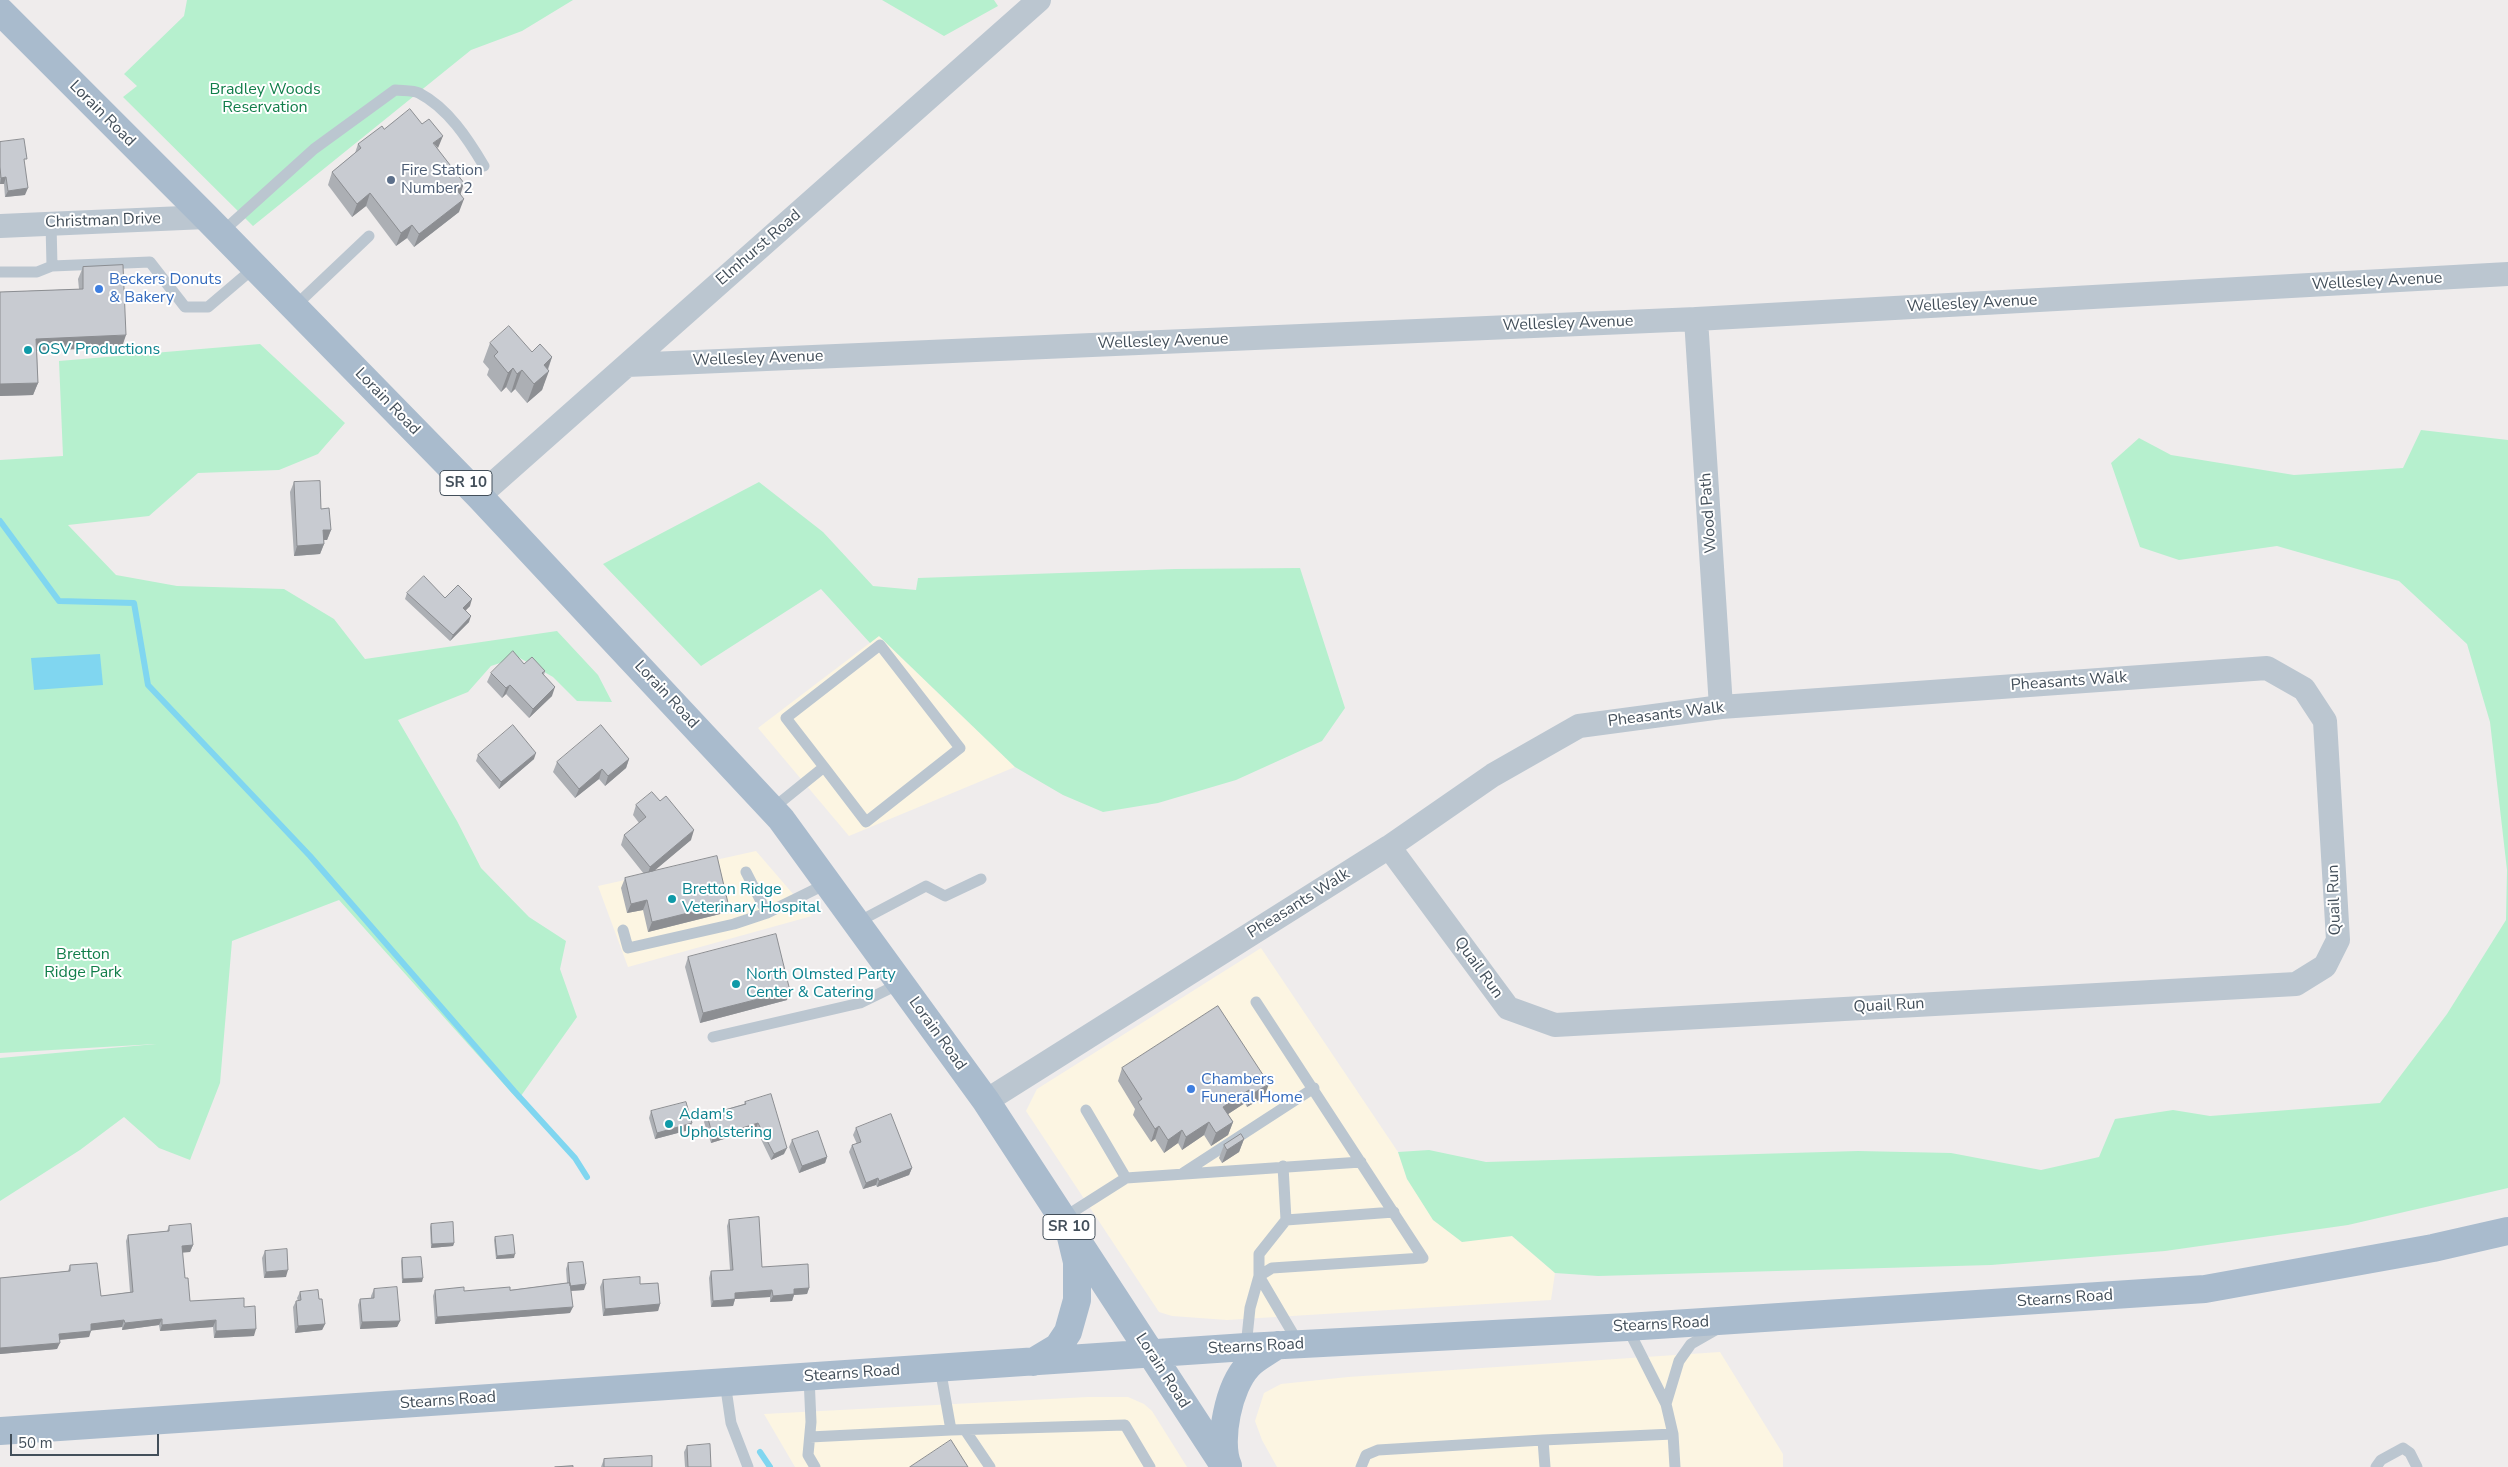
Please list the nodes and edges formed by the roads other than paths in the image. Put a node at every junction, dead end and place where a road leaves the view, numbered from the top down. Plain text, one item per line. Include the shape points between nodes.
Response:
1 (1039, 0) edge
2 (4, 21) edge
3 (484, 166) dead end
4 (51, 224) junction
5 (214, 225) junction
6 (0, 226) edge
7 (369, 236) dead end
8 (52, 266) junction
9 (255, 267) junction
10 (0, 272) edge
11 (2508, 274) edge
12 (294, 307) junction
13 (1696, 319) junction
14 (627, 365) junction
15 (479, 496) junction
16 (1721, 707) junction
17 (824, 767) junction
18 (772, 809) junction
19 (2332, 826) joint
20 (1389, 847) junction
21 (746, 872) dead end
22 (982, 879) dead end
23 (828, 883) junction
24 (767, 913) junction
25 (856, 923) junction
26 (623, 930) dead end
27 (901, 983) junction
28 (1256, 1002) dead end
29 (713, 1037) dead end
30 (1314, 1088) junction
31 (986, 1101) junction
32 (1086, 1110) dead end
33 (1361, 1162) junction
34 (1283, 1166) junction
35 (1182, 1174) junction
36 (1126, 1178) junction
37 (1394, 1212) junction
38 (1286, 1220) junction
39 (1065, 1222) junction
40 (2508, 1231) edge
41 (1259, 1276) junction
42 (1734, 1320) junction
43 (1627, 1327) junction
44 (1288, 1345) junction
45 (1246, 1347) junction
46 (1152, 1354) junction
47 (1033, 1362) junction
48 (940, 1368) junction
49 (809, 1377) junction
50 (725, 1382) junction
51 (1666, 1404) junction
52 (951, 1430) junction
53 (965, 1430) junction
54 (0, 1431) edge
55 (1673, 1434) junction
56 (810, 1437) junction
57 (1542, 1440) junction
58 (748, 1467) edge
59 (815, 1467) edge
60 (990, 1467) edge
61 (1150, 1467) edge
62 (1227, 1467) edge
63 (1361, 1467) edge
64 (1544, 1467) edge
65 (1675, 1467) edge
66 (2376, 1467) edge
67 (2417, 1467) edge

1 - 14 street, Elmhurst Road
2 - 5 main road, Lorain Road / SR 10
3 - 5 lane via 463,130 440,110 418,93 395,90
4 - 5 street, Christman Drive
4 - 6 street, Christman Drive
4 - 8 lane
5 - 9 main road, Lorain Road / SR 10
7 - 12 lane
8 - 9 lane via 150,262 185,307 208,307
8 - 10 lane via 36,272
9 - 12 main road, Lorain Road / SR 10
11 - 13 street, Wellesley Avenue
12 - 15 main road, Lorain Road / SR 10
13 - 14 street, Wellesley Avenue
13 - 16 street, Wood Path
14 - 15 street, Elmhurst Road
15 - 18 main road, Lorain Road / SR 10
16 - 19 street, Pheasants Walk via 2266,668 2304,689 2325,721
16 - 20 street, Pheasants Walk via 1579,726 1493,775
17 - 17 lane via 866,822 960,748 880,645 786,718
17 - 18 lane
18 - 23 main road, Lorain Road / SR 10
19 - 20 street, Quail Run via 2338,940 2325,966 2296,984 1555,1025 1508,1008
20 - 31 street, Pheasants Walk
21 - 24 lane
22 - 25 lane via 945,896 926,886
23 - 24 lane
23 - 25 main road, Lorain Road / SR 10
24 - 26 lane via 734,924 628,948
25 - 27 main road, Lorain Road / SR 10
27 - 29 lane via 860,1003
27 - 31 main road, Lorain Road / SR 10
28 - 30 lane
30 - 33 lane
30 - 35 lane
31 - 39 main road, Lorain Road / SR 10
32 - 36 lane
33 - 34 lane
33 - 37 lane
34 - 35 lane
34 - 38 lane
35 - 36 lane
36 - 39 lane
37 - 38 lane
37 - 41 lane via 1423,1258 1272,1268
38 - 41 lane via 1259,1254
39 - 46 main road, Lorain Road / SR 10
39 - 47 main road via 1077,1262 1076,1300 1068,1332 1058,1347
40 - 42 main road, Stearns Road via 2433,1248 2205,1289
41 - 44 lane
41 - 45 lane via 1250,1308
42 - 43 main road, Stearns Road
42 - 51 lane via 1691,1344 1679,1361
43 - 44 main road, Stearns Road
43 - 51 lane
44 - 45 main road, Stearns Road
44 - 62 main road via 1248,1366 1232,1396 1224,1425 1223,1455
45 - 46 main road, Stearns Road
46 - 47 main road, Stearns Road
46 - 62 main road, Lorain Road / SR 10
47 - 48 main road, Stearns Road
48 - 49 main road, Stearns Road
48 - 52 lane
49 - 50 main road, Stearns Road
49 - 56 lane
50 - 54 main road, Stearns Road
50 - 58 lane via 731,1422
51 - 55 lane
52 - 53 lane
52 - 56 lane
53 - 60 lane
53 - 61 lane via 1125,1425
55 - 57 lane
55 - 65 lane
56 - 59 lane via 808,1455
57 - 63 lane via 1378,1450 1366,1455
57 - 64 lane
66 - 67 lane via 2381,1460 2403,1448 2410,1453

